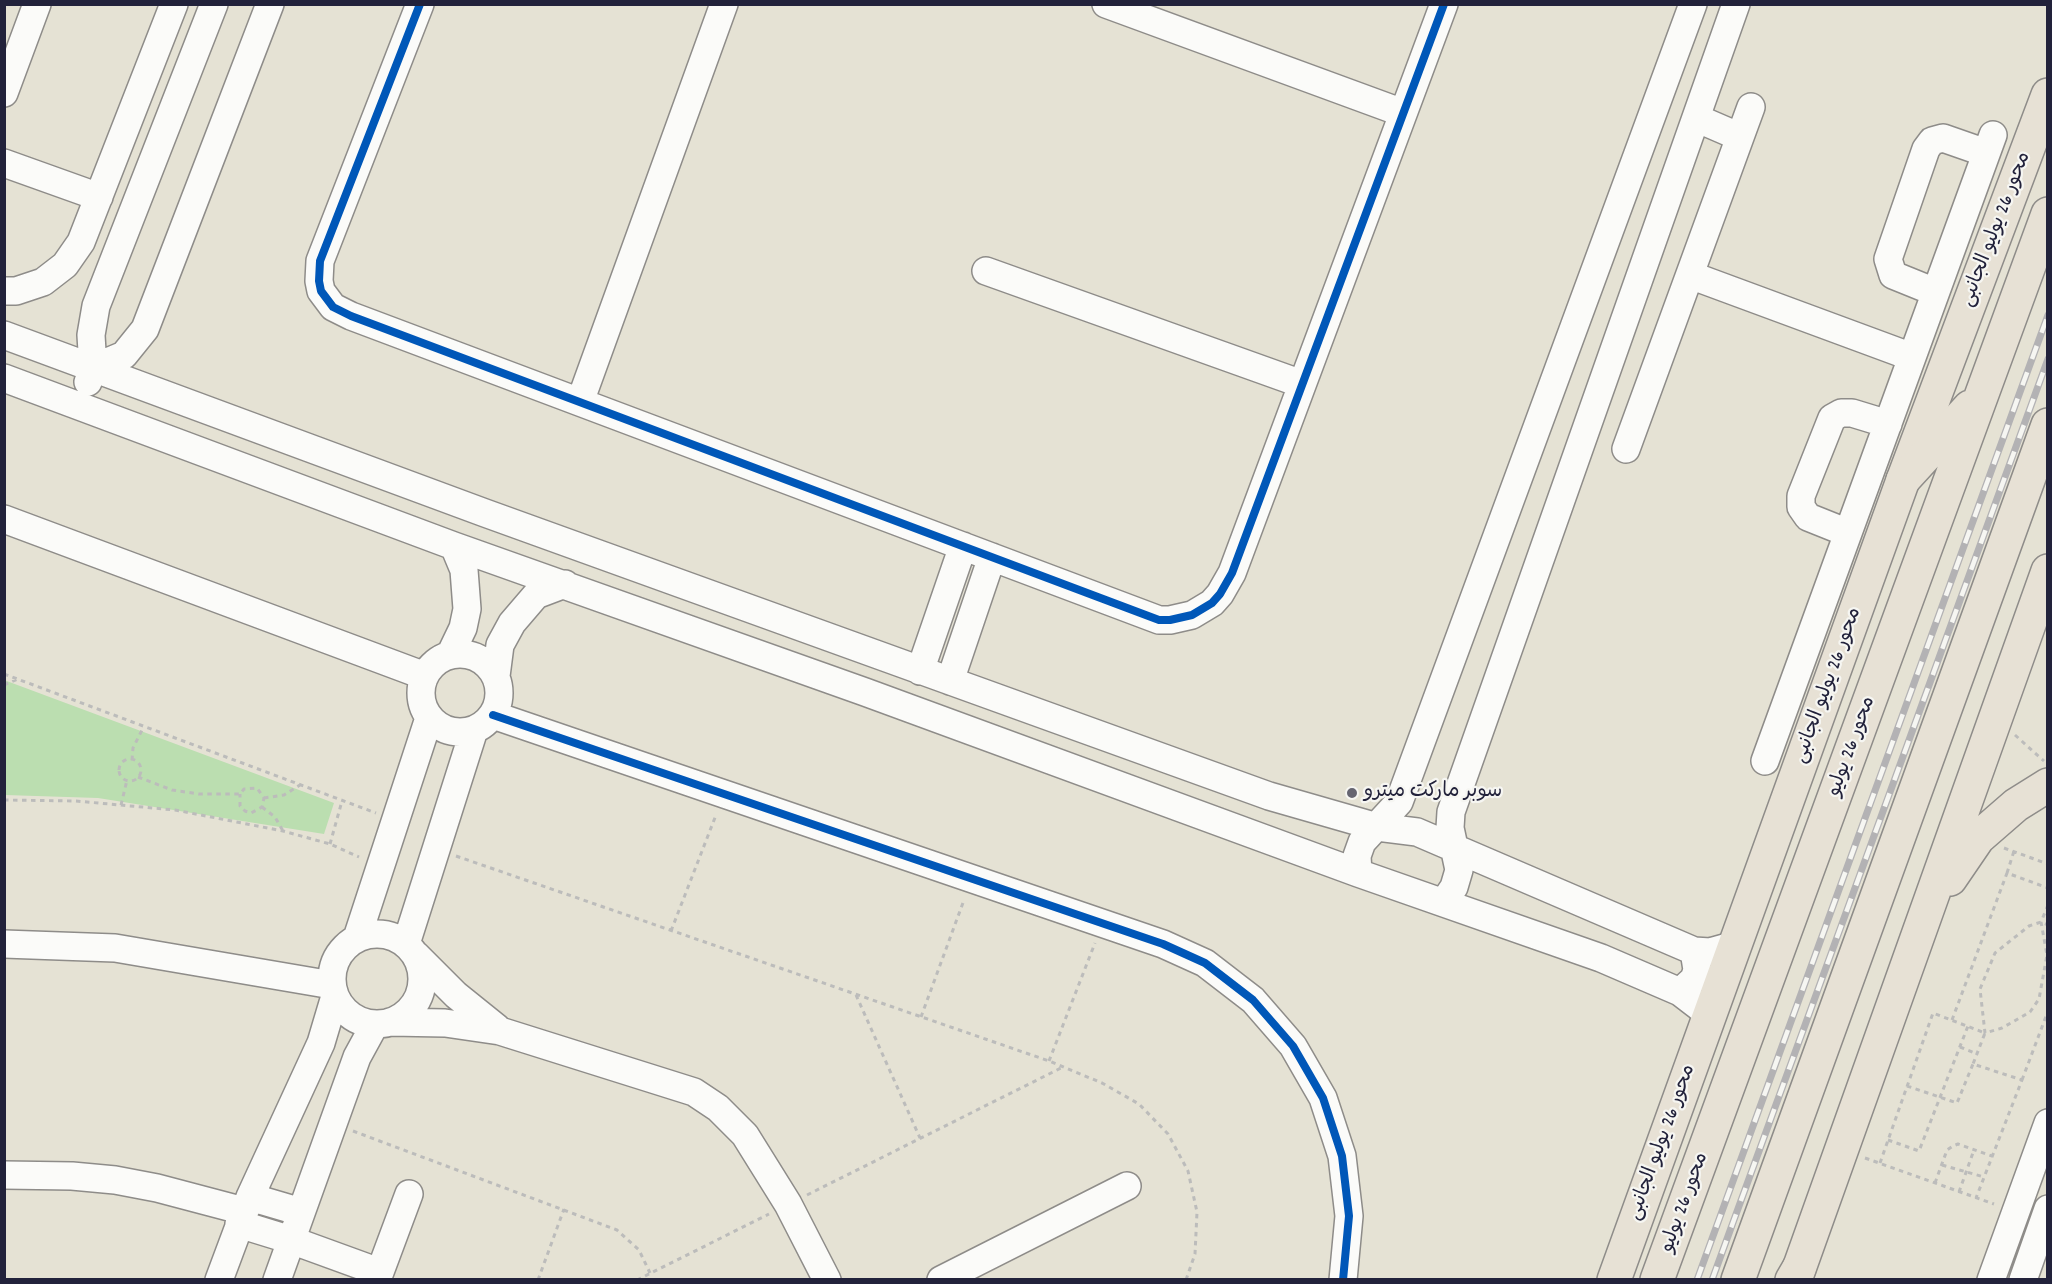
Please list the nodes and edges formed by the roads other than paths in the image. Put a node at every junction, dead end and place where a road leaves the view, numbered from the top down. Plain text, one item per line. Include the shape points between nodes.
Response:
1 (37, 4) edge
2 (174, 4) edge
3 (214, 4) edge
4 (270, 4) edge
5 (420, 4) edge
6 (724, 4) edge
7 (1106, 4) edge
8 (1444, 4) edge
9 (1693, 4) edge
10 (1736, 4) edge
11 (4, 93) edge
12 (2048, 95) edge
13 (1751, 107) dead end
14 (1403, 113) junction
15 (1696, 118) junction
16 (1740, 137) junction
17 (4, 163) edge
18 (99, 197) junction
19 (2048, 214) edge
20 (986, 271) dead end
21 (1690, 275) junction
22 (4, 291) edge
23 (1935, 292) junction
24 (4, 335) edge
25 (1912, 357) junction
26 (93, 368) junction
27 (4, 378) edge
28 (1302, 384) junction
29 (1981, 395) junction
30 (580, 402) junction
31 (80, 406) junction
32 (1888, 424) junction
33 (2048, 425) edge
34 (1626, 449) dead end
35 (1903, 480) junction
36 (4, 519) edge
37 (1848, 533) junction
38 (454, 546) junction
39 (963, 546) junction
40 (992, 557) junction
41 (2048, 571) edge
42 (566, 584) junction
43 (450, 655) junction
44 (920, 671) junction
45 (425, 676) junction
46 (496, 676) junction
47 (950, 681) junction
48 (429, 718) junction
49 (483, 723) junction
50 (1765, 761) dead end
51 (2048, 785) edge
52 (1377, 827) junction
53 (1456, 848) junction
54 (1358, 873) junction
55 (1444, 902) junction
56 (1922, 920) junction
57 (357, 938) junction
58 (4, 944) edge
59 (1735, 945) junction
60 (411, 949) junction
61 (1694, 951) junction
62 (333, 991) junction
63 (1680, 992) junction
64 (1710, 1015) junction
65 (382, 1023) junction
66 (500, 1031) junction
67 (2048, 1123) edge
68 (4, 1174) edge
69 (1127, 1186) dead end
70 (409, 1194) dead end
71 (2048, 1209) edge
72 (245, 1211) junction
73 (301, 1212) junction
74 (291, 1240) junction
75 (378, 1276) edge
76 (1795, 1276) edge
77 (219, 1280) edge
78 (277, 1280) edge
79 (827, 1280) edge
80 (941, 1280) edge
81 (1343, 1280) edge
82 (1614, 1280) edge
83 (1658, 1280) edge
84 (1738, 1280) edge
85 (1991, 1280) edge
86 (2023, 1280) edge

1 - 11 street
2 - 18 street
3 - 26 street via 96,306 91,335
4 - 26 street via 146,329 124,355
5 - 30 street via 320,261 321,291 341,313
6 - 30 street
7 - 14 street
8 - 14 street
9 - 52 street via 1399,802
10 - 15 street
12 - 35 main road, محور 26 يوليو الجانبى
13 - 16 street
14 - 28 street
15 - 16 street
15 - 53 street via 1452,812 1450,828
16 - 21 street
17 - 18 street
18 - 22 street via 81,242 65,265 43,282
19 - 29 main road, محور 26 يوليو
20 - 28 street
21 - 25 street
21 - 34 street
23 - 23 street via 1893,275 1888,259 1926,149 1932,141 1943,138 1989,144
23 - 25 street
24 - 26 street
25 - 32 street
26 - 31 street
26 - 44 street
27 - 31 street
28 - 40 street via 1232,573 1220,594 1202,610 1181,619 1159,620
29 - 35 main road
29 - 83 main road, محور 26 يوليو
30 - 39 street
31 - 38 street
32 - 37 street
32 - 37 street via 1852,413 1836,415 1829,423 1801,496 1808,517
33 - 84 main road
35 - 59 main road, محور 26 يوليو الجانبى
36 - 45 street
37 - 50 street
38 - 42 street
38 - 43 street via 465,570 466,609 463,628
39 - 40 street
39 - 44 street
40 - 47 street
41 - 56 main road
42 - 46 street via 536,595 512,623 500,645
42 - 54 street
43 - 45 street via 431,667
43 - 46 street via 477,658
44 - 47 street
45 - 48 street via 421,697
46 - 49 street via 499,696
47 - 52 street via 1269,796
48 - 49 street via 445,730 464,732
48 - 57 street
49 - 60 street via 436,849
49 - 81 street via 724,794 1163,944 1205,963 1253,1000 1293,1046 1323,1098 1342,1156 1349,1216
51 - 56 main road via 2016,804 1978,838
52 - 53 street via 1418,832
52 - 54 street via 1362,842 1357,856
53 - 55 street via 1459,870
53 - 61 street
54 - 55 street
55 - 63 street via 1601,958
56 - 76 main road
57 - 60 street via 382,933
57 - 62 street via 337,957 332,971
58 - 62 street via 115,948
59 - 61 street via 1710,952
59 - 64 main road, محور 26 يوليو الجانبى
60 - 65 street via 422,970 422,987 410,1008
60 - 66 street via 456,995
61 - 63 street via 1694,979
62 - 65 street via 351,1016
62 - 72 street via 321,1043
63 - 64 street
64 - 82 main road, محور 26 يوليو الجانبى
65 - 66 street via 445,1023
65 - 73 street via 357,1057
66 - 79 street via 694,1092 718,1108 744,1135 788,1204
67 - 85 street
68 - 72 street via 115,1180
69 - 80 street
70 - 75 street
71 - 86 street
72 - 73 street
72 - 74 street
72 - 77 street
73 - 74 street
74 - 75 street
74 - 78 street

